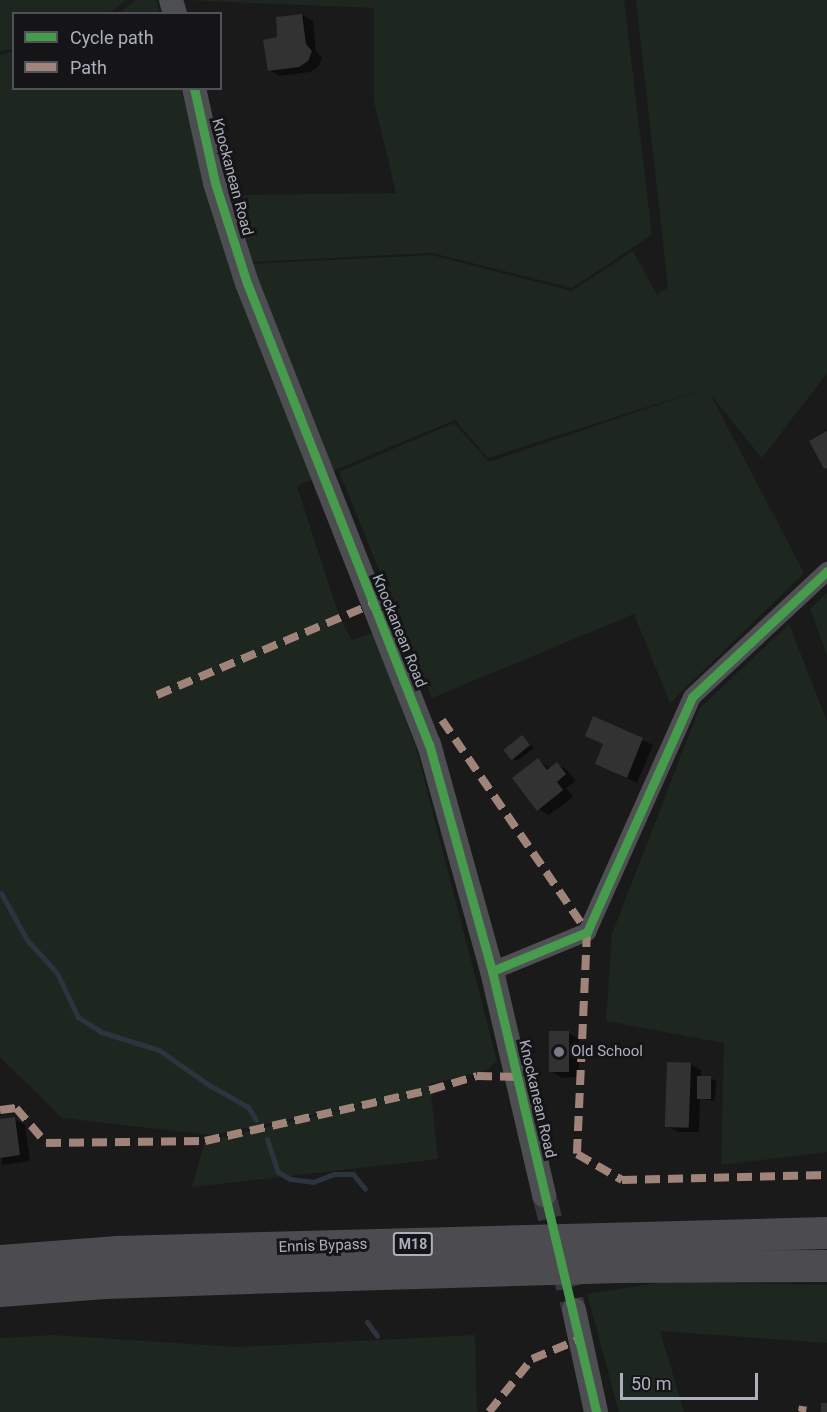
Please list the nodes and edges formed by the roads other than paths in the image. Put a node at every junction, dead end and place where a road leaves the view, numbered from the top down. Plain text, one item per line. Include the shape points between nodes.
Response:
1 (194, 90) edge
2 (827, 571) edge
3 (492, 971) junction
4 (544, 1195) tunnel mouth
5 (827, 1233) edge
6 (0, 1262) edge
7 (827, 1266) edge
8 (0, 1292) edge
9 (573, 1310) tunnel mouth
10 (596, 1412) edge

1 - 3 street, Knockanean Road via 215,183 247,283 429,744
2 - 3 street via 692,697 587,932
3 - 4 street, Knockanean Road
5 - 6 highway, Ennis Bypass / M18 via 118,1252
7 - 8 highway, Ennis Bypass / M18 via 619,1267 105,1283
9 - 10 street

